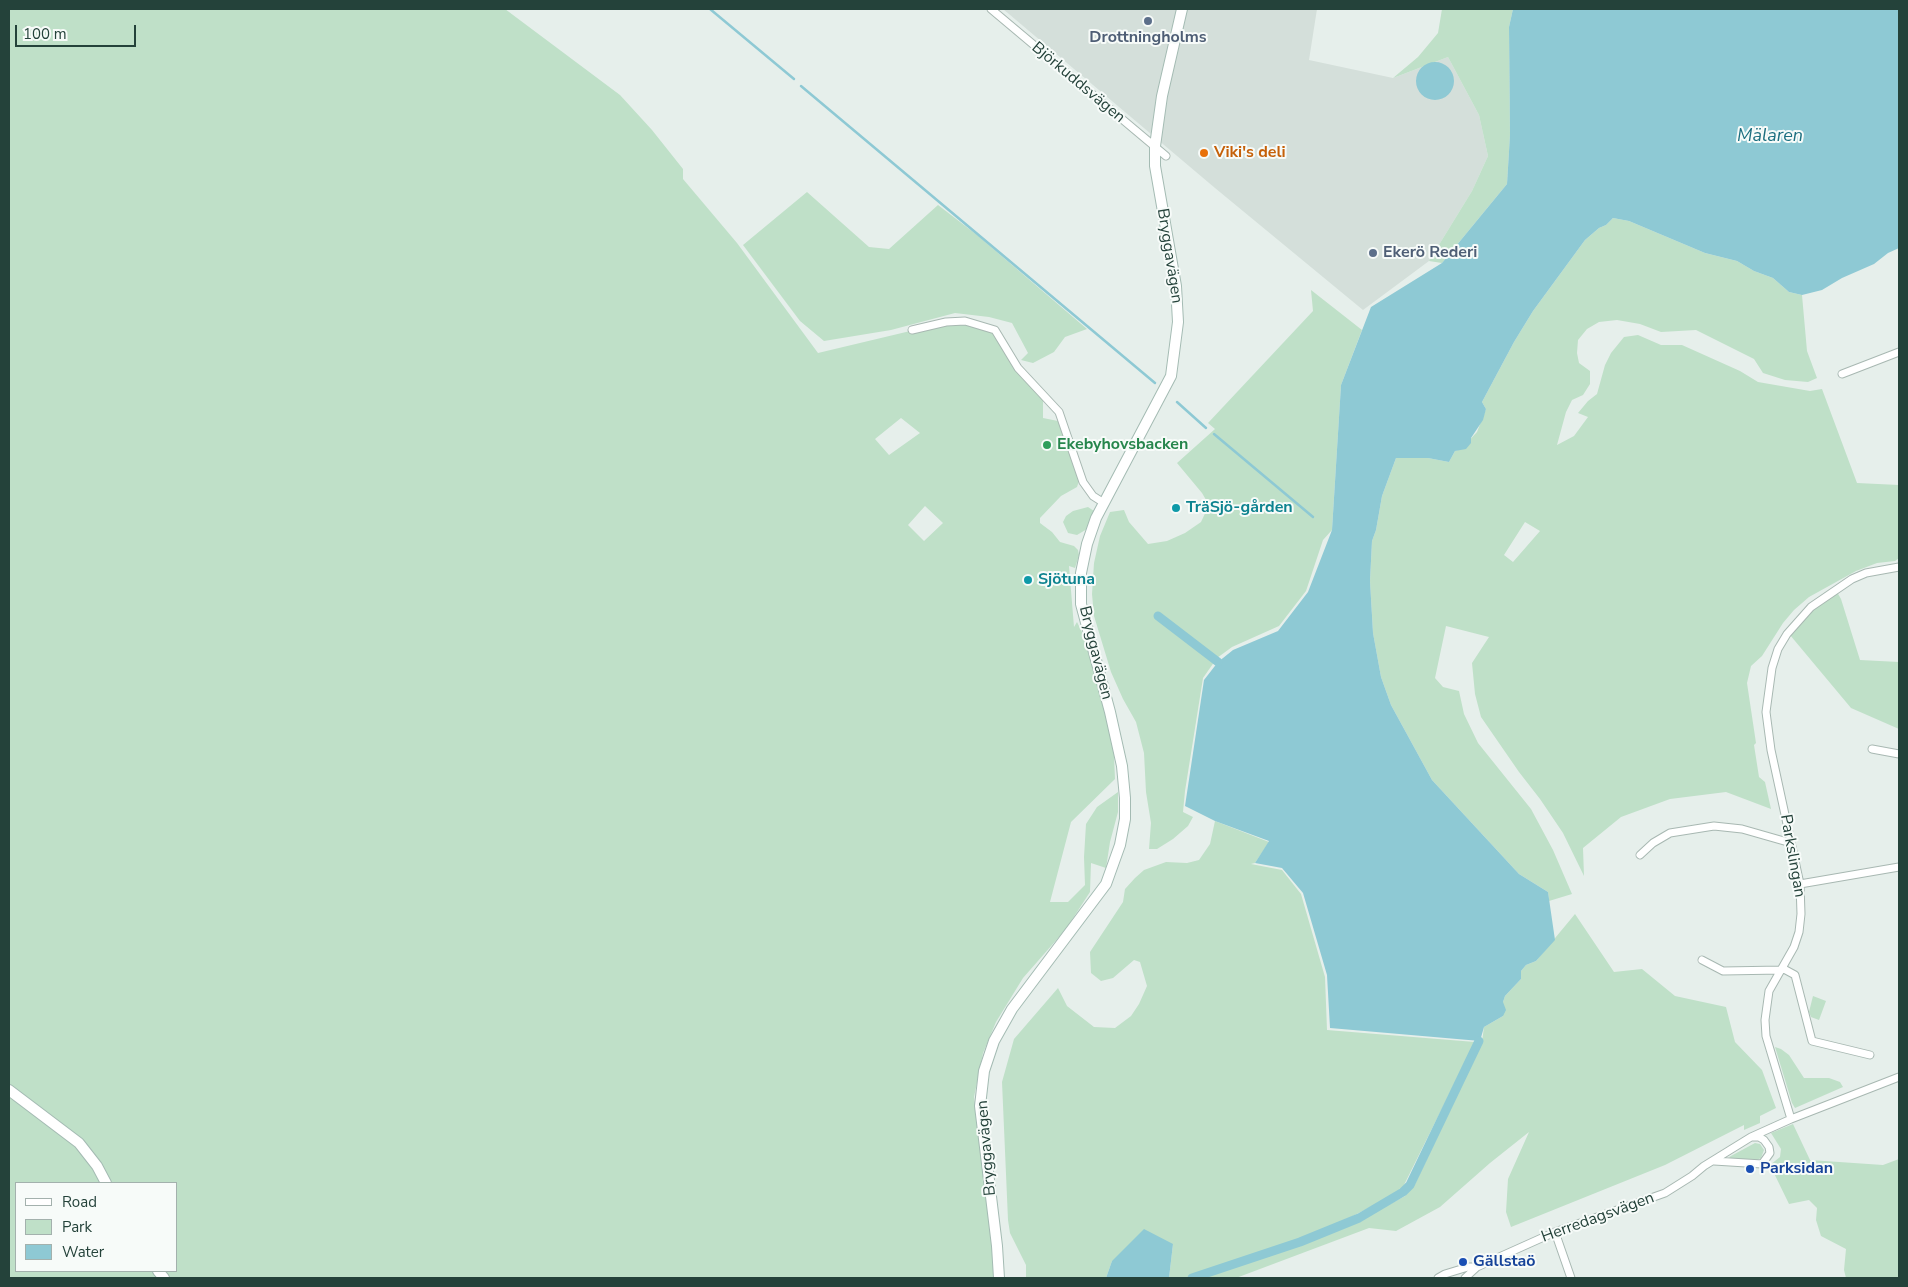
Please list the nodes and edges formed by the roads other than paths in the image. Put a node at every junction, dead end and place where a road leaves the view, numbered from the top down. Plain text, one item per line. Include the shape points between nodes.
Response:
1 (991, 9) edge
2 (1182, 9) edge
3 (1155, 146) junction
4 (1166, 156) dead end
5 (912, 330) dead end
6 (1899, 352) edge
7 (1842, 374) dead end
8 (1104, 503) junction
9 (1899, 567) edge
10 (1872, 749) dead end
11 (1899, 754) edge
12 (1791, 843) junction
13 (1640, 855) dead end
14 (1899, 867) edge
15 (1800, 884) junction
16 (1702, 960) dead end
17 (1782, 969) junction
18 (1870, 1055) dead end
19 (1899, 1077) edge
20 (9, 1090) edge
21 (1790, 1119) junction
22 (1752, 1137) junction
23 (1714, 1161) junction
24 (105, 1182) edge
25 (1555, 1232) junction
26 (1477, 1267) junction
27 (999, 1278) edge
28 (1438, 1278) edge
29 (1465, 1278) edge
30 (1571, 1278) edge

1 - 3 street, Björkuddsvägen
2 - 3 main road, Bryggavägen via 1162,96
3 - 4 street, Björkuddsvägen
3 - 8 main road, Bryggavägen via 1155,166 1176,286 1178,322 1171,376
5 - 8 street via 966,321 995,330 1018,368 1059,412 1084,482 1093,496
6 - 7 street
8 - 27 main road, Bryggavägen via 1087,544 1081,573 1081,604 1120,756 1125,819 1106,884 1012,1009 994,1041 984,1071 980,1106
9 - 12 street, Parkslingan via 1852,579 1811,607 1778,649 1766,712
10 - 11 street
12 - 13 street via 1742,829 1714,826 1670,833
12 - 15 street, Parkslingan
14 - 15 street
15 - 17 street, Parkslingan via 1799,932
16 - 17 street via 1723,971
17 - 18 street via 1795,975 1812,1041
17 - 21 street, Parkslingan via 1769,991 1765,1020 1766,1036
19 - 21 street
20 - 24 main road via 79,1143
21 - 22 street, Herredagsvägen
22 - 23 street, Herredagsvägen
22 - 23 street via 1764,1140 1769,1147 1770,1153 1762,1164
23 - 25 street, Herredagsvägen via 1666,1193
25 - 26 street, Herredagsvägen
25 - 30 street
26 - 28 street, Herredagsvägen via 1456,1270
26 - 29 street, Herredagsvägen

